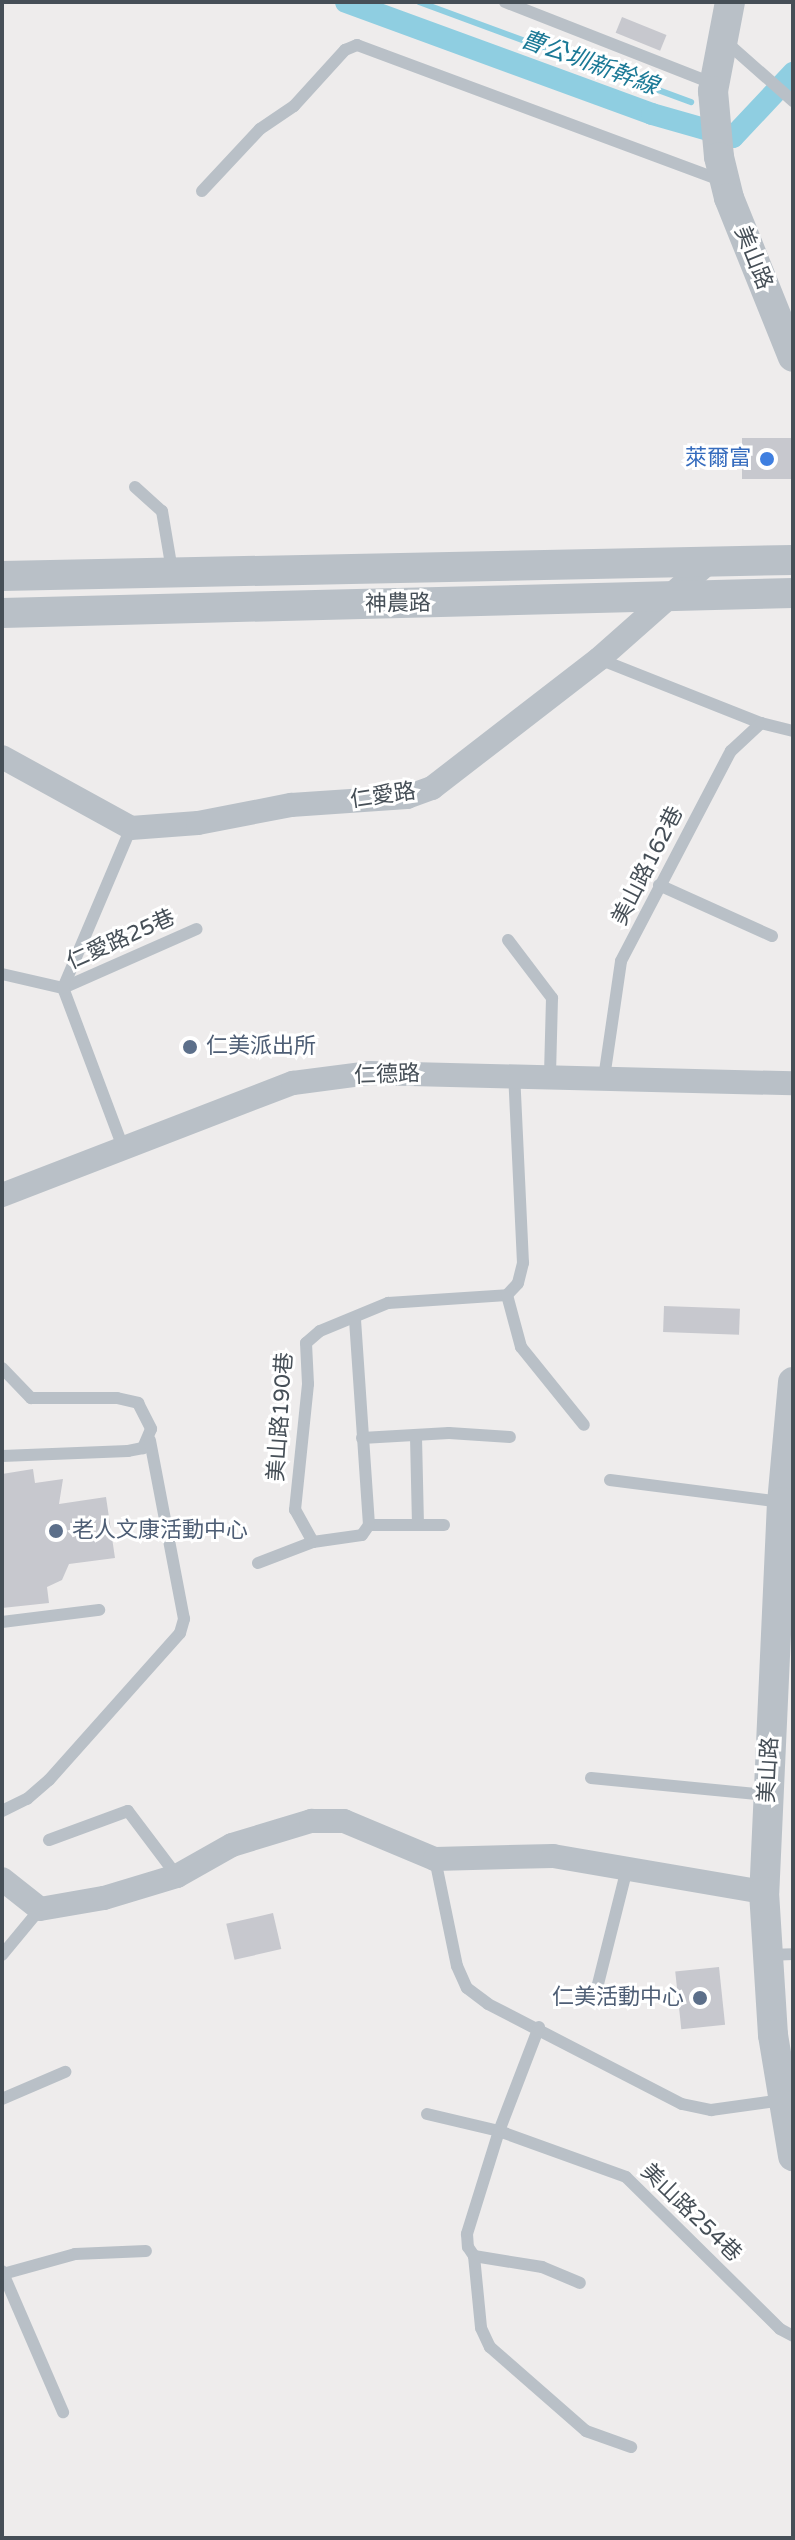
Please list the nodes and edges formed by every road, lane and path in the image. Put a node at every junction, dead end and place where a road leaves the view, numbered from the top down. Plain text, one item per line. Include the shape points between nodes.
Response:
1 (505, 2) edge
2 (730, 2) edge
3 (723, 38) junction
4 (714, 87) junction
5 (793, 101) edge
6 (722, 169) junction
7 (202, 191) dead end
8 (793, 357) edge
9 (135, 487) dead end
10 (793, 560) edge
11 (704, 566) junction
12 (173, 573) junction
13 (2, 576) edge
14 (793, 593) edge
15 (671, 598) junction
16 (2, 613) edge
17 (599, 659) junction
18 (761, 723) junction
19 (793, 731) edge
20 (2, 757) edge
21 (131, 828) junction
22 (659, 885) junction
23 (197, 929) dead end
24 (772, 936) dead end
25 (508, 940) dead end
26 (2, 974) edge
27 (63, 988) junction
28 (514, 1075) junction
29 (550, 1076) junction
30 (604, 1078) junction
31 (793, 1083) edge
32 (124, 1150) junction
33 (2, 1195) edge
34 (507, 1295) junction
35 (355, 1318) junction
36 (2, 1368) edge
37 (793, 1382) edge
38 (584, 1425) dead end
39 (416, 1437) junction
40 (510, 1437) dead end
41 (362, 1438) junction
42 (150, 1440) junction
43 (2, 1456) edge
44 (610, 1480) dead end
45 (782, 1502) junction
46 (418, 1524) junction
47 (369, 1525) junction
48 (444, 1525) dead end
49 (313, 1542) junction
50 (258, 1563) dead end
51 (99, 1610) dead end
52 (2, 1622) edge
53 (591, 1778) dead end
54 (768, 1795) junction
55 (2, 1811) edge
56 (49, 1840) dead end
57 (435, 1859) junction
58 (627, 1869) junction
59 (177, 1876) junction
60 (2, 1879) edge
61 (764, 1892) junction
62 (40, 1909) junction
63 (2, 1955) edge
64 (780, 1955) edge
65 (596, 1992) dead end
66 (539, 2027) junction
67 (65, 2072) dead end
68 (2, 2099) edge
69 (784, 2100) junction
70 (427, 2114) dead end
71 (499, 2131) junction
72 (793, 2156) edge
73 (146, 2251) dead end
74 (474, 2256) junction
75 (2, 2273) edge
76 (580, 2283) dead end
77 (793, 2336) edge
78 (63, 2412) dead end
79 (631, 2447) dead end

1 - 4 lane
2 - 3 street
3 - 4 street
3 - 5 lane via 757,74
4 - 6 street, 美山路
6 - 7 lane via 357,45 345,50 294,106 260,129
6 - 8 street, 美山路
9 - 12 lane via 162,511
10 - 11 street, 神農路
11 - 12 street, 神農路
11 - 15 street, 仁愛路
12 - 13 street, 神農路
14 - 15 street, 神農路
15 - 16 street, 神農路
15 - 17 street, 仁愛路
17 - 18 lane
17 - 21 street, 仁愛路 via 432,788 407,797 291,805 198,823
18 - 19 lane
18 - 22 lane, 美山路162巷 via 731,751
20 - 21 street
21 - 27 lane
22 - 24 lane
22 - 30 lane, 美山路162巷 via 621,961
23 - 27 lane, 仁愛路25巷
25 - 29 lane via 552,998
26 - 27 lane
27 - 32 lane
28 - 29 street, 仁德路
28 - 32 street, 仁德路 via 370,1073 293,1083
28 - 34 lane via 523,1263 518,1283
29 - 30 street, 仁德路
30 - 31 street, 仁德路
32 - 33 street, 仁德路
34 - 35 lane, 美山路190巷 via 388,1303
34 - 38 lane via 521,1347
35 - 41 lane
35 - 49 lane, 美山路190巷 via 320,1331 306,1343 308,1384 295,1510
36 - 42 lane via 31,1398 117,1398 138,1403 147,1415
37 - 45 street, 美山路
39 - 40 lane
39 - 41 lane
39 - 46 lane
41 - 47 lane
42 - 43 lane via 128,1451
42 - 55 lane via 184,1619 180,1633 49,1780
44 - 45 lane
45 - 54 street, 美山路
46 - 47 lane
46 - 48 lane
47 - 49 lane via 362,1535
49 - 50 lane
51 - 52 lane
53 - 54 lane
54 - 61 street, 美山路
56 - 59 lane via 128,1811
57 - 58 street via 553,1856
57 - 59 street via 344,1821 311,1821 232,1845
57 - 66 lane via 457,1966 467,1988 488,2004
58 - 61 street
58 - 65 lane
59 - 62 street via 104,1898
60 - 62 street
61 - 64 street, 美山路
62 - 63 lane
64 - 69 street, 美山路
66 - 69 lane via 682,2104 711,2110
66 - 71 lane
67 - 68 lane
69 - 72 street, 美山路
70 - 71 lane, 美山路254巷
71 - 74 lane via 467,2234
71 - 77 lane, 美山路254巷 via 626,2177
73 - 75 lane via 75,2254
74 - 76 lane via 542,2267
74 - 79 lane via 481,2328 490,2347 586,2431
75 - 78 lane

